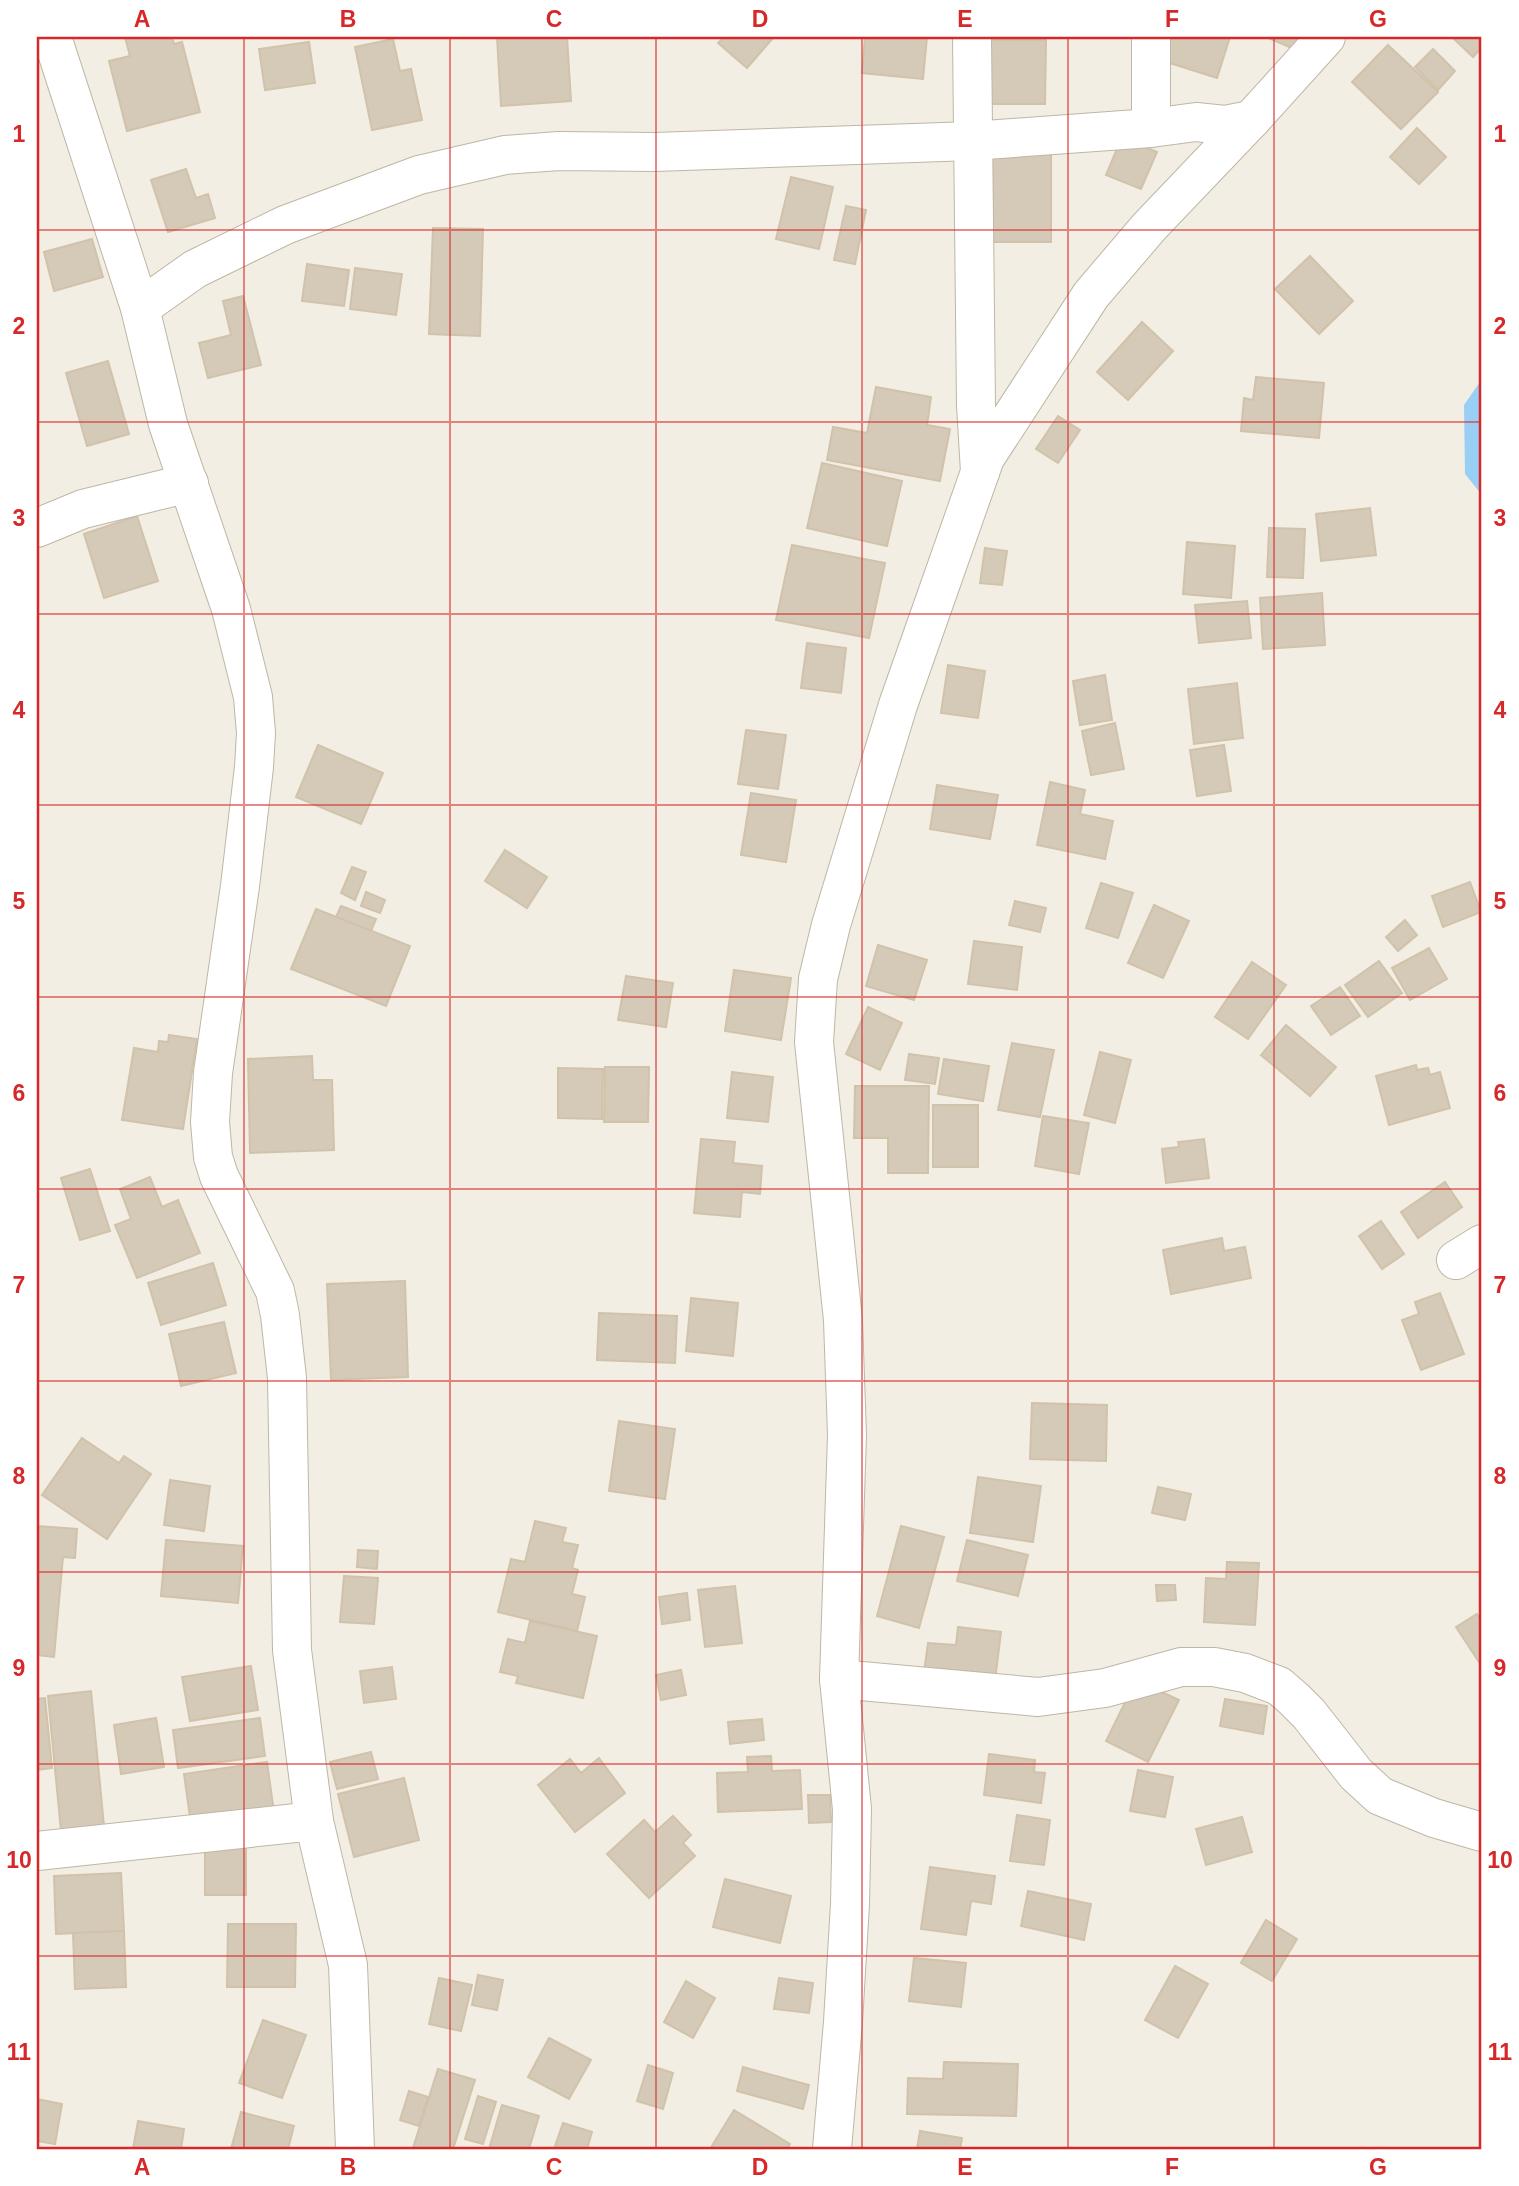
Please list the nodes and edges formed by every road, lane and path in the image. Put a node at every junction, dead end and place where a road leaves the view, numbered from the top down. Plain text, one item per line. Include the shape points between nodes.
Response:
1 (52, 37) edge
2 (972, 37) edge
3 (1151, 37) edge
4 (1326, 37) edge
5 (1251, 120) junction
6 (1151, 128) junction
7 (972, 141) junction
8 (140, 308) junction
9 (980, 472) junction
10 (189, 483) junction
11 (37, 528) edge
12 (839, 1679) junction
13 (314, 1821) junction
14 (1482, 1832) edge
15 (37, 1851) edge
16 (355, 2149) edge
17 (832, 2149) edge

1 - 8 street
2 - 7 street
3 - 6 street
4 - 5 street
5 - 6 street
5 - 9 street via 1091,295
6 - 7 street
7 - 8 street via 559,151 473,161 419,175 285,225 195,269
7 - 9 street
8 - 10 street via 168,424
9 - 12 street via 898,705 818,979 814,1042 843,1320 847,1435
10 - 11 street via 83,509
10 - 13 street via 253,697 254,767 210,1122 219,1176 275,1291 280,1315 287,1378 292,1650
12 - 14 street via 1038,1696 1105,1688 1181,1667 1245,1673 1279,1686 1294,1699 1380,1796
12 - 17 street via 852,1809 850,1905
13 - 15 street
13 - 16 street via 348,1965

